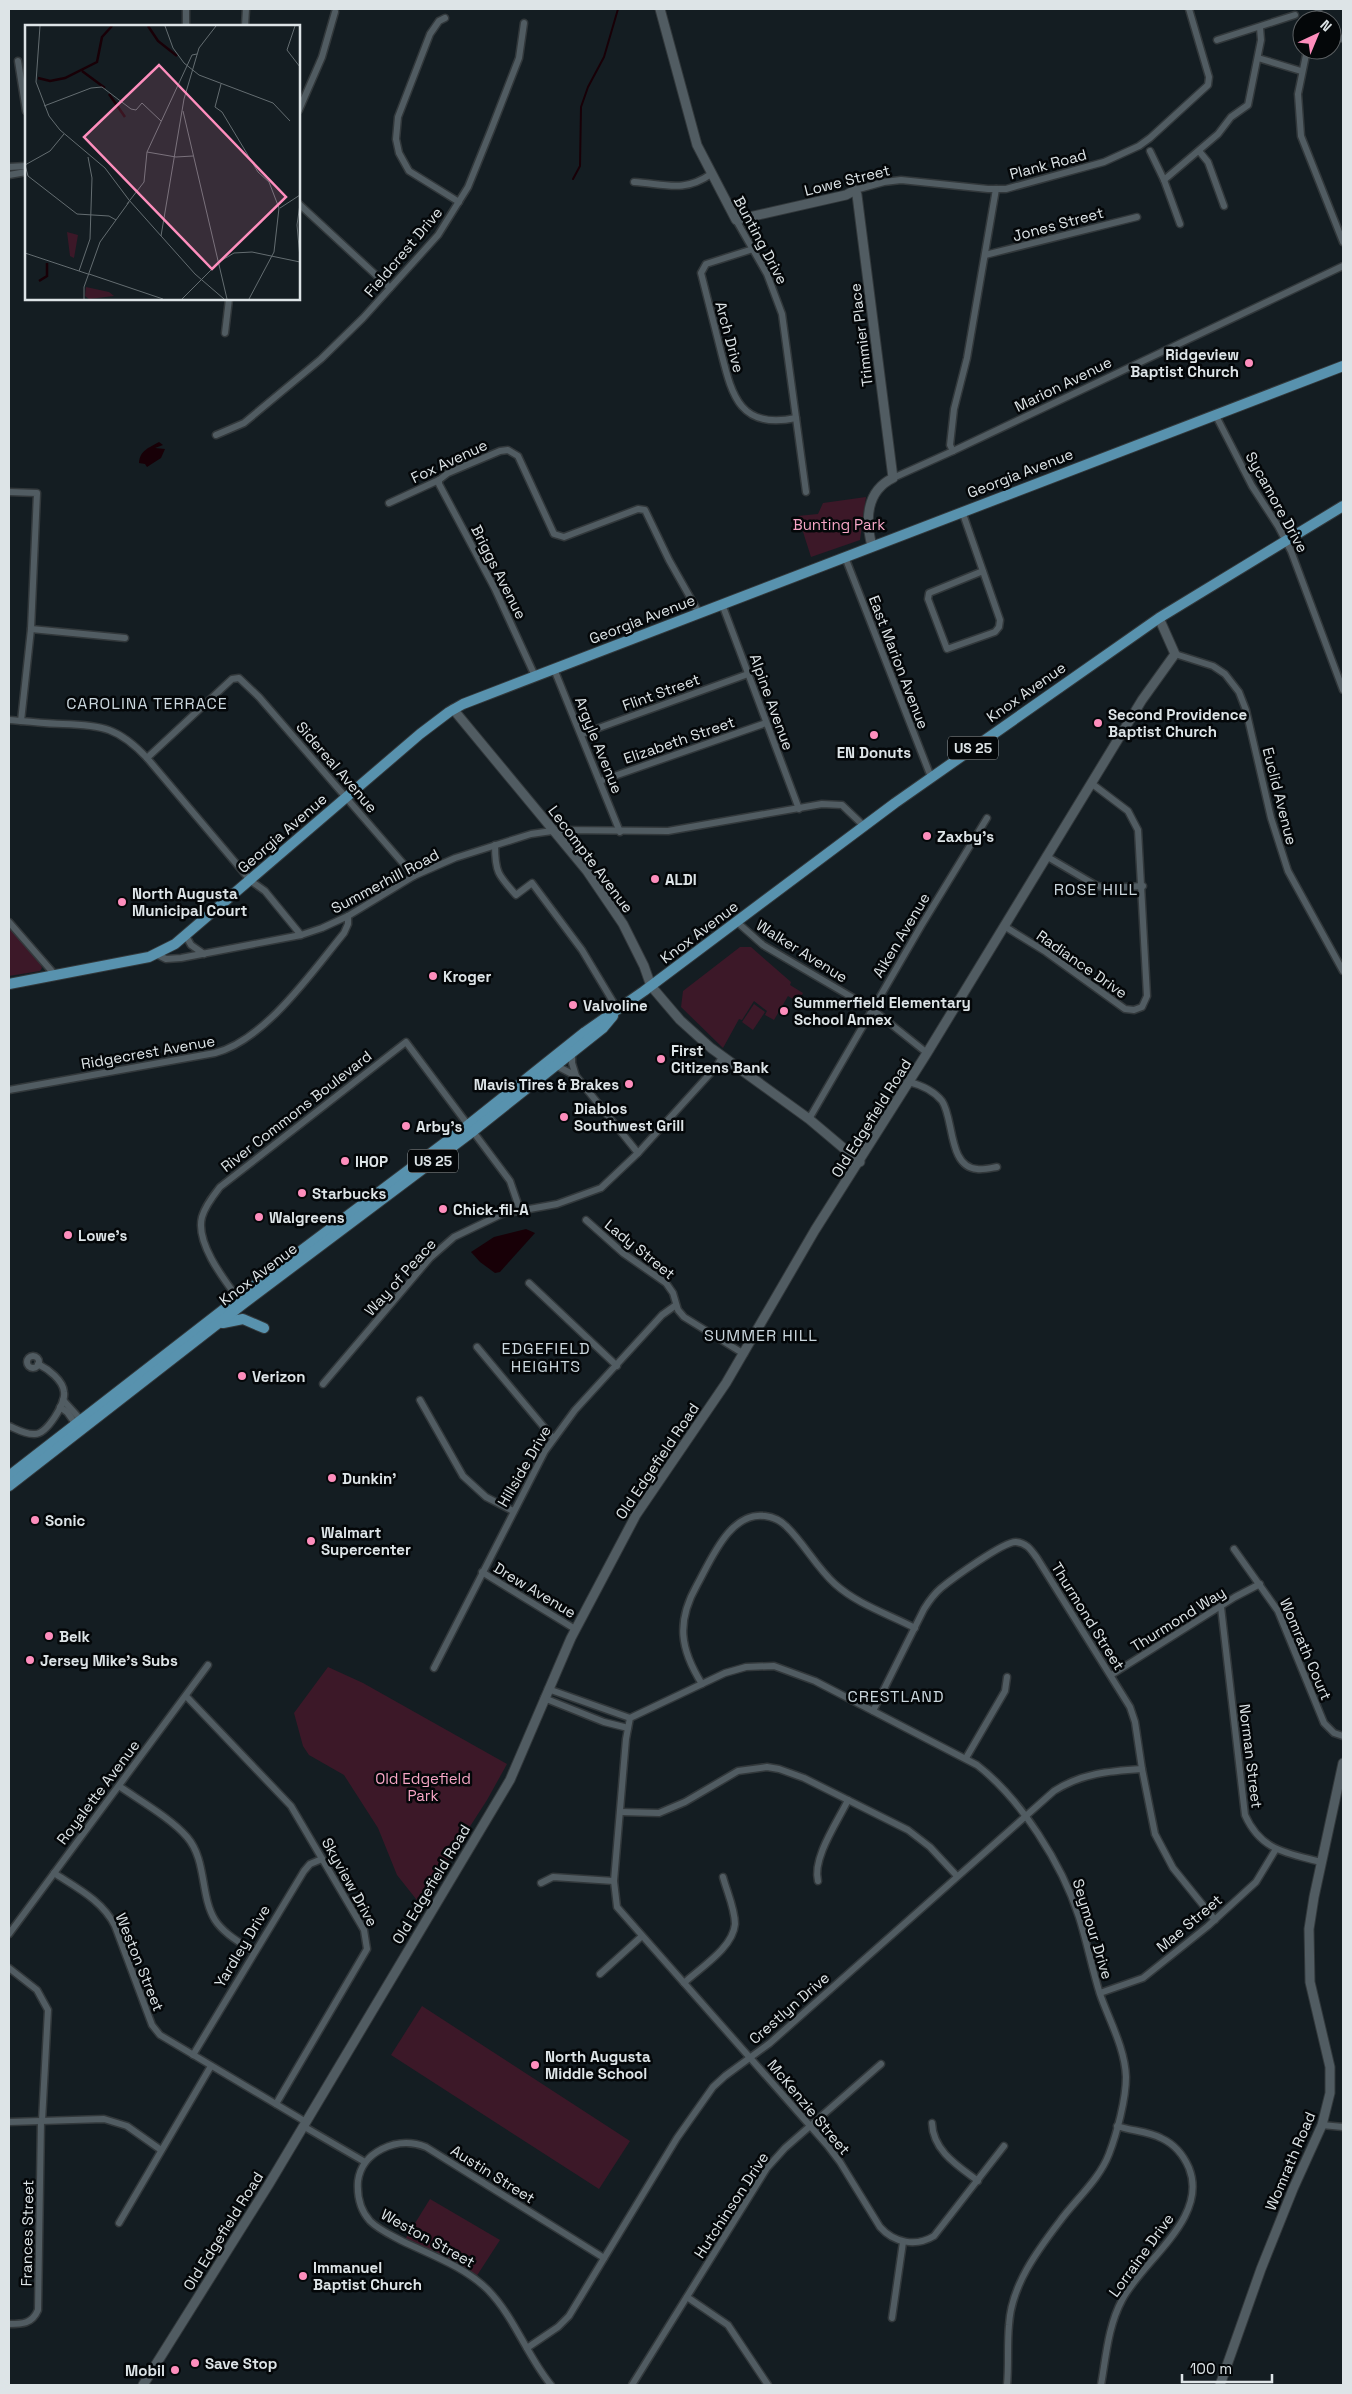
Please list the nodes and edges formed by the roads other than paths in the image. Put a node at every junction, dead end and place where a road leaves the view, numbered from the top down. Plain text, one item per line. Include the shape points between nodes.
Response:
1 (186, 9) edge
2 (246, 9) edge
3 (660, 9) edge
4 (1189, 9) edge
5 (335, 12) dead end
6 (1292, 16) edge
7 (445, 18) dead end
8 (524, 23) dead end
9 (186, 25) edge
10 (245, 25) edge
11 (1260, 28) junction
12 (1217, 40) dead end
13 (1258, 58) junction
14 (1304, 60) edge
15 (18, 61) dead end
16 (1301, 71) junction
17 (25, 105) edge
18 (300, 108) edge
19 (1150, 151) dead end
20 (1199, 151) junction
21 (25, 166) edge
22 (9, 167) edge
23 (25, 172) edge
24 (711, 174) junction
25 (9, 175) edge
26 (1164, 180) junction
27 (634, 182) dead end
28 (996, 189) junction
29 (855, 190) junction
30 (459, 202) junction
31 (300, 205) edge
32 (1224, 206) dead end
33 (1137, 217) dead end
34 (736, 220) junction
35 (1180, 224) dead end
36 (1343, 242) edge
37 (753, 249) junction
38 (985, 255) junction
39 (1343, 266) edge
40 (390, 288) junction
41 (229, 300) edge
42 (225, 333) dead end
43 (1343, 366) edge
44 (1215, 414) junction
45 (796, 418) junction
46 (216, 435) dead end
47 (954, 451) junction
48 (892, 478) junction
49 (439, 480) junction
50 (9, 492) edge
51 (806, 492) dead end
52 (389, 503) dead end
53 (1343, 506) edge
54 (962, 511) junction
55 (1285, 540) junction
56 (872, 546) junction
57 (845, 557) junction
58 (983, 571) junction
59 (722, 604) junction
60 (698, 613) junction
61 (1159, 618) junction
62 (31, 629) junction
63 (125, 638) dead end
64 (1175, 654) junction
65 (554, 669) junction
66 (748, 674) junction
67 (535, 676) junction
68 (1343, 690) edge
69 (453, 709) junction
70 (9, 720) edge
71 (21, 721) junction
72 (766, 723) junction
73 (582, 734) junction
74 (147, 758) junction
75 (931, 777) junction
76 (600, 781) junction
77 (1091, 783) junction
78 (347, 796) junction
79 (799, 809) junction
80 (987, 818) dead end
81 (865, 826) junction
82 (554, 830) junction
83 (620, 832) junction
84 (495, 845) junction
85 (1046, 856) junction
86 (414, 876) junction
87 (251, 880) junction
88 (1142, 886) junction
89 (348, 916) junction
90 (9, 922) edge
91 (737, 922) junction
92 (1004, 926) junction
93 (301, 935) junction
94 (186, 936) junction
95 (156, 954) junction
96 (204, 954) junction
97 (1343, 971) edge
98 (56, 976) junction
99 (9, 984) edge
100 (651, 986) junction
101 (618, 1010) junction
102 (872, 1010) junction
103 (572, 1052) junction
104 (927, 1053) junction
105 (722, 1057) junction
106 (555, 1066) junction
107 (576, 1076) junction
108 (909, 1082) junction
109 (9, 1090) edge
110 (809, 1119) junction
111 (470, 1129) junction
112 (638, 1152) junction
113 (860, 1162) junction
114 (997, 1167) dead end
115 (520, 1210) junction
116 (586, 1220) dead end
117 (530, 1284) dead end
118 (240, 1301) junction
119 (676, 1305) junction
120 (215, 1326) junction
121 (264, 1328) dead end
122 (477, 1346) dead end
123 (744, 1354) junction
124 (38, 1364) dead end
125 (617, 1366) junction
126 (323, 1384) dead end
127 (420, 1400) dead end
128 (62, 1404) junction
129 (80, 1425) junction
130 (9, 1426) edge
131 (553, 1438) junction
132 (9, 1476) edge
133 (9, 1486) edge
134 (513, 1511) junction
135 (1234, 1549) dead end
136 (482, 1572) junction
137 (1260, 1584) junction
138 (1221, 1607) junction
139 (915, 1628) junction
140 (576, 1629) junction
141 (208, 1665) dead end
142 (434, 1668) dead end
143 (1111, 1675) junction
144 (1006, 1677) dead end
145 (702, 1684) junction
146 (546, 1694) junction
147 (186, 1696) junction
148 (873, 1711) junction
149 (630, 1718) junction
150 (628, 1728) junction
151 (1343, 1736) edge
152 (966, 1758) junction
153 (1343, 1763) edge
154 (1142, 1769) junction
155 (119, 1786) junction
156 (848, 1800) junction
157 (621, 1812) junction
158 (1024, 1817) junction
159 (1276, 1849) junction
160 (322, 1859) junction
161 (1321, 1862) junction
162 (54, 1872) junction
163 (957, 1876) junction
164 (723, 1877) dead end
165 (614, 1881) junction
166 (818, 1881) dead end
167 (541, 1883) dead end
168 (1215, 1920) junction
169 (9, 1934) edge
170 (642, 1936) junction
171 (254, 1952) junction
172 (9, 1968) edge
173 (600, 1974) dead end
174 (684, 1983) junction
175 (1100, 1993) junction
176 (193, 2055) junction
177 (751, 2058) junction
178 (882, 2064) dead end
179 (211, 2066) junction
180 (276, 2104) junction
181 (42, 2121) junction
182 (9, 2122) edge
183 (932, 2123) dead end
184 (304, 2124) junction
185 (1322, 2125) junction
186 (811, 2126) junction
187 (1117, 2126) junction
188 (1343, 2127) edge
189 (1004, 2146) dead end
190 (161, 2150) junction
191 (364, 2162) junction
192 (978, 2181) junction
193 (119, 2223) dead end
194 (903, 2242) junction
195 (604, 2258) junction
196 (686, 2297) junction
197 (892, 2318) dead end
198 (9, 2324) edge
199 (527, 2348) junction
200 (143, 2385) edge
201 (551, 2385) edge
202 (632, 2385) edge
203 (768, 2385) edge
204 (1007, 2385) edge
205 (1101, 2385) edge
206 (1220, 2385) edge

1 - 9 street
2 - 10 street
3 - 24 street, Bunting Drive via 693,132
4 - 28 street, Plank Road via 1209,77 1205,89 1150,138 1125,153 1104,162
5 - 18 street via 322,57
6 - 11 street
7 - 30 street via 430,34 398,117 396,138 399,153 409,171
8 - 30 street, Fieldcrest Drive via 519,58 468,187
11 - 12 street
11 - 13 street via 1262,40
13 - 16 street
13 - 20 street via 1248,105 1230,117 1218,134
14 - 16 street
15 - 17 street
16 - 36 street via 1297,105 1300,136
19 - 26 street
20 - 26 street
20 - 32 street via 1208,162
21 - 22 street
23 - 25 street
24 - 27 street via 686,186
24 - 34 street, Bunting Drive
26 - 35 street
28 - 29 street, Lowe Street via 901,180
28 - 38 street, Plank Road
29 - 34 street, Lowe Street
29 - 48 street, Trimmier Place via 860,204
30 - 40 street, Fieldcrest Drive via 438,235
31 - 40 street
33 - 38 street, Jones Street
34 - 37 street, Bunting Drive
37 - 45 street, Bunting Drive via 773,287 782,314
37 - 45 street, Arch Drive via 702,268 709,309 733,394 741,407 762,420 778,422
38 - 47 street, Plank Road via 950,434 950,445
39 - 47 street, Marion Avenue
40 - 46 street, Fieldcrest Drive via 321,360 281,394 244,423
41 - 42 street
43 - 44 main road, Georgia Avenue
44 - 54 main road, Georgia Avenue
44 - 55 street, Sycamore Drive via 1252,486
45 - 51 street, Bunting Drive
47 - 48 street, Marion Avenue
48 - 56 street, Marion Avenue via 879,487 871,500 868,513
49 - 52 street, Fox Avenue
49 - 60 street, Fox Avenue via 508,450 518,456 558,537 638,509 645,510
49 - 67 street, Briggs Avenue
50 - 62 street via 36,493
53 - 55 main road, Knox Avenue / US 25
54 - 56 main road, Georgia Avenue
54 - 58 street
55 - 61 main road, Knox Avenue / US 25
55 - 68 street, Sycamore Drive via 1298,566
56 - 57 main road, Georgia Avenue
57 - 59 main road, Georgia Avenue
57 - 75 street, East Marion Avenue
58 - 58 street via 1000,627 995,632 947,650 928,599 929,593
59 - 60 main road, Georgia Avenue
59 - 66 street, Alpine Avenue
60 - 65 main road, Georgia Avenue
61 - 64 street
61 - 75 main road, Knox Avenue / US 25
62 - 63 street
62 - 71 street
64 - 77 street, Old Edgefield Road via 1142,700
64 - 97 street, Euclid Avenue via 1213,666 1226,675 1239,692 1288,871
65 - 67 main road, Georgia Avenue
65 - 73 street, Argyle Avenue
66 - 72 street, Alpine Avenue
66 - 73 street, Flint Street
67 - 69 main road, Georgia Avenue
69 - 78 main road, Georgia Avenue
69 - 82 street, Lecompte Avenue
70 - 71 street
71 - 74 street via 98,726 124,737
72 - 76 street, Elizabeth Street
72 - 79 street, Alpine Avenue
73 - 76 street, Argyle Avenue
74 - 78 street, Sidereal Avenue via 232,679 239,678
74 - 87 street
75 - 81 main road, Knox Avenue / US 25
76 - 83 street, Argyle Avenue
77 - 85 street, Old Edgefield Road
77 - 88 street, Radiance Drive via 1128,811 1134,820 1138,830
78 - 86 street, Sidereal Avenue
78 - 87 main road, Georgia Avenue
79 - 81 street, Summerhill Road via 822,804 842,805
79 - 83 street, Summerhill Road via 668,831
80 - 102 street, Aiken Avenue
81 - 91 main road, Knox Avenue / US 25
82 - 83 street, Summerhill Road
82 - 84 street, Summerhill Road
82 - 100 street, Lecompte Avenue via 623,924
84 - 86 street, Summerhill Road via 454,858
84 - 101 street via 495,866 502,879 516,894 532,883 582,950
85 - 88 street via 1097,886
85 - 92 street, Old Edgefield Road
86 - 89 street, Summerhill Road
87 - 93 street via 265,891
87 - 94 main road, Georgia Avenue
88 - 92 street, Radiance Drive via 1147,996 1142,1007 1134,1010 1126,1009
89 - 93 street, Summerhill Road
89 - 109 street, Ridgecrest Avenue via 344,933 304,982 239,1044 215,1053
90 - 98 street
91 - 100 main road, Knox Avenue / US 25
91 - 102 street, Walker Avenue via 764,945
92 - 104 street, Old Edgefield Road
93 - 96 street, Summerhill Road
94 - 95 main road, Georgia Avenue
94 - 96 street via 192,946
95 - 96 street, Summerhill Road via 166,959
95 - 98 main road, Georgia Avenue
98 - 99 main road, Georgia Avenue
100 - 101 main road, Knox Avenue / US 25
100 - 105 street, Lecompte Avenue via 680,1020
101 - 103 main road, Knox Avenue / US 25 via 603,1028
101 - 111 main road, Knox Avenue / US 25 via 585,1032
102 - 104 street, Walker Avenue
102 - 110 street, Aiken Avenue
103 - 106 main road, Knox Avenue / US 25
103 - 107 street
104 - 108 street, Old Edgefield Road
105 - 110 street, Lecompte Avenue
105 - 112 street, Way of Peace
106 - 107 street
106 - 111 main road, Knox Avenue / US 25
107 - 112 street
108 - 113 street, Old Edgefield Road
108 - 114 street via 930,1091 942,1102 952,1142 966,1163 976,1169
110 - 113 street, Lecompte Avenue
111 - 115 street via 510,1181
111 - 118 main road, Knox Avenue / US 25
111 - 118 street, River Commons Boulevard via 406,1042 220,1187 210,1200 202,1218 202,1238 216,1267
112 - 115 street, Way of Peace via 601,1188 566,1202
113 - 123 street, Old Edgefield Road via 815,1230
115 - 126 street, Way of Peace via 472,1226 436,1252
116 - 119 street, Lady Street via 623,1253 666,1283
117 - 125 street
118 - 120 main road, Knox Avenue / US 25
118 - 129 main road, Knox Avenue / US 25
119 - 123 street, Lady Street via 684,1317
119 - 125 street, Hillside Drive via 662,1315
120 - 121 main road via 243,1319
120 - 129 main road, Knox Avenue / US 25
122 - 131 street
123 - 140 street, Old Edgefield Road via 636,1515
124 - 128 street via 50,1371 63,1387
125 - 131 street, Hillside Drive
127 - 134 street via 469,1482 486,1497
128 - 129 street
128 - 130 street via 40,1433 30,1434
129 - 132 main road, Knox Avenue / US 25
129 - 133 main road, Knox Avenue / US 25
131 - 134 street, Hillside Drive
134 - 136 street, Hillside Drive
135 - 137 street, Womrath Court
136 - 140 street, Drew Avenue
136 - 142 street, Hillside Drive
137 - 138 street, Thurmond Way
137 - 151 street, Womrath Court via 1278,1611 1327,1727
138 - 143 street, Thurmond Way
138 - 159 street, Norman Street via 1243,1809 1255,1833
139 - 143 street, Thurmond Street via 924,1609 941,1588 1006,1544 1018,1542 1028,1547 1037,1558
139 - 145 street via 840,1588 826,1576 782,1522 767,1516 751,1517 728,1533 686,1608 684,1640 689,1660
139 - 148 street, Thurmond Street
140 - 146 street, Old Edgefield Road
141 - 147 street, Royalette Avenue
143 - 154 street, Thurmond Street via 1133,1714
144 - 152 street via 1005,1691
145 - 148 street, Seymour Drive via 740,1668 774,1666
145 - 149 street, Seymour Drive
146 - 149 street
146 - 150 street via 604,1722
146 - 184 street, Old Edgefield Road via 510,1780
147 - 155 street, Royalette Avenue
147 - 160 street, Skyview Drive via 290,1806
148 - 152 street, Seymour Drive
149 - 150 street
150 - 157 street, McKenzie Street
152 - 158 street, Seymour Drive via 1000,1785
153 - 161 street, Womrath Road
154 - 158 street, Crestlyn Drive via 1092,1774 1070,1782 1054,1790
154 - 168 street, Thurmond Street via 1152,1826 1163,1853
155 - 162 street, Royalette Avenue
155 - 171 street via 187,1837 198,1860 216,1921 224,1931
156 - 157 street via 788,1771 767,1767 738,1771 665,1812
156 - 163 street via 917,1836
156 - 166 street via 818,1859
157 - 165 street, McKenzie Street
158 - 163 street, Crestlyn Drive
158 - 175 street, Seymour Drive via 1064,1876
159 - 161 street, Norman Street
159 - 168 street, Mae Street via 1256,1882
160 - 171 street, Yardley Drive via 304,1871
160 - 180 street, Skyview Drive via 364,1930 367,1949
161 - 185 street, Womrath Road via 1310,1921 1308,1958 1311,1987 1331,2076
162 - 169 street, Royalette Avenue
162 - 176 street, Weston Street via 98,1903 108,1914 116,1926 152,2025 164,2038
163 - 177 street, Crestlyn Drive
164 - 174 street via 734,1918 732,1934 717,1953
165 - 167 street via 553,1877
165 - 170 street, McKenzie Street via 617,1907
168 - 175 street, Mae Street via 1143,1978
170 - 173 street
170 - 174 street, McKenzie Street
171 - 176 street, Yardley Drive
172 - 181 street, Frances Street via 37,1990 48,2010
174 - 177 street, McKenzie Street
175 - 187 street, Seymour Drive via 1125,2070 1126,2084
176 - 179 street, Weston Street
177 - 186 street, McKenzie Street
177 - 195 street, Crestlyn Drive via 713,2088 677,2138
178 - 186 street, Hutchinson Drive
179 - 180 street, Weston Street
179 - 190 street
180 - 184 street, Weston Street
181 - 182 street
181 - 190 street via 112,2120 127,2126
181 - 198 street, Frances Street via 38,2310 26,2323
183 - 192 street via 936,2141 945,2156
184 - 191 street, Weston Street
184 - 200 street, Old Edgefield Road
185 - 188 street
185 - 206 street, Womrath Road via 1261,2269
186 - 194 street, McKenzie Street via 840,2162 880,2227
186 - 196 street, Hutchinson Drive via 767,2168
187 - 204 street, Seymour Drive via 1103,2166 1048,2236 1020,2284 1009,2323
187 - 205 street, Lorraine Drive via 1154,2135 1175,2147 1187,2163 1194,2188 1184,2219 1121,2301 1113,2321
189 - 192 street
190 - 193 street
191 - 195 street, Austin Street via 390,2145 406,2143 426,2147
191 - 199 street, Weston Street via 358,2190 360,2203 370,2220 384,2232 478,2282 503,2308
192 - 194 street via 934,2236
194 - 197 street
195 - 199 street, Crestlyn Drive via 569,2316
196 - 202 street, Hutchinson Drive
196 - 203 street via 728,2325
199 - 201 street, Weston Street

